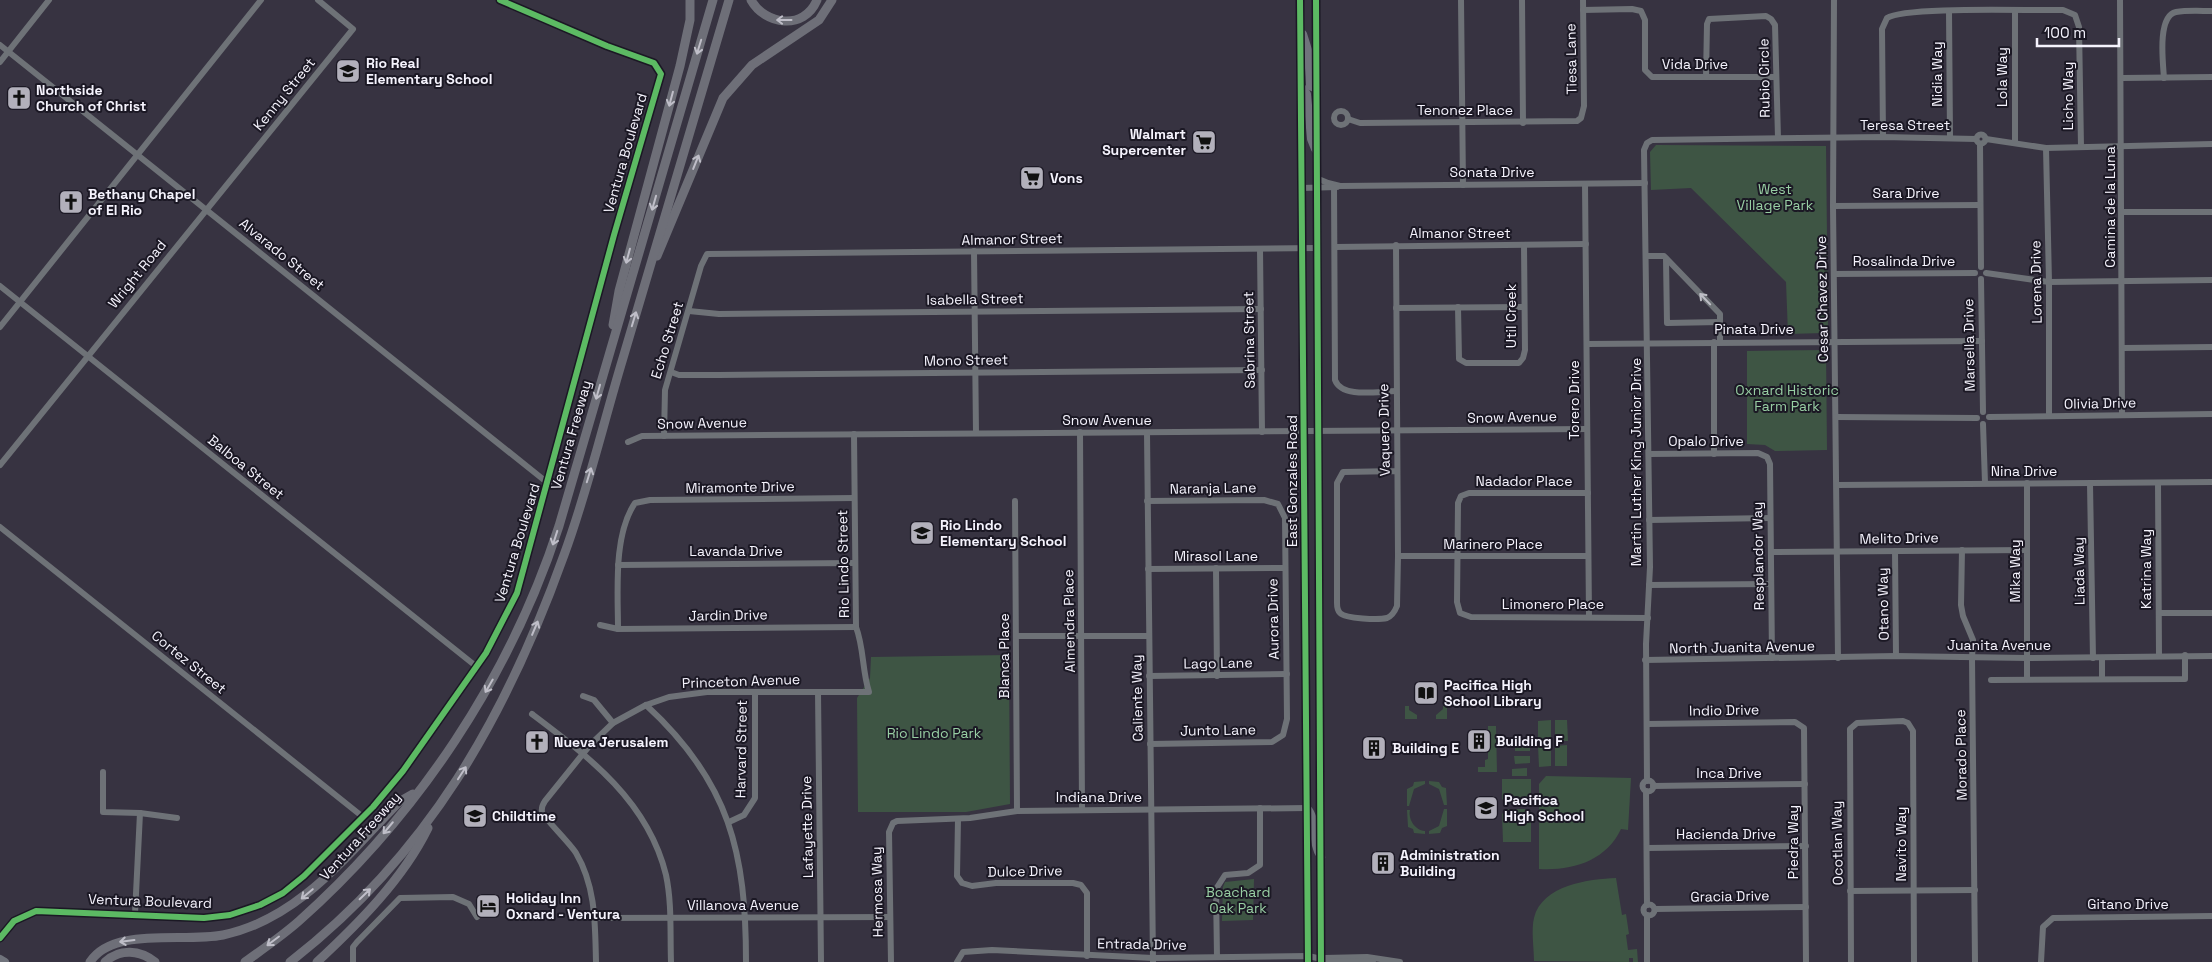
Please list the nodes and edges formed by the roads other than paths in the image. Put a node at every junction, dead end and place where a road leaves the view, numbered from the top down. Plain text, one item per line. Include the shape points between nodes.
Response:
1 (49, 0) edge
2 (261, 0) edge
3 (318, 0) edge
4 (500, 0) edge
5 (690, 0) edge
6 (713, 0) edge
7 (729, 0) edge
8 (751, 0) edge
9 (817, 0) edge
10 (832, 0) edge
11 (1300, 0) edge
12 (1316, 0) edge
13 (1461, 0) edge
14 (1522, 0) edge
15 (1583, 0) edge
16 (1834, 0) edge
17 (2120, 0) edge
18 (1583, 10) junction
19 (1949, 11) junction
20 (2015, 11) junction
21 (2212, 11) edge
22 (1300, 27) junction
23 (0, 45) edge
24 (8, 51) junction
25 (0, 62) edge
26 (1706, 77) junction
27 (1775, 77) junction
28 (2212, 77) edge
29 (2122, 78) junction
30 (2164, 78) junction
31 (1301, 89) junction
32 (1316, 89) junction
33 (1581, 118) joint
34 (1348, 119) dead end
35 (1462, 123) junction
36 (1523, 123) junction
37 (1883, 137) junction
38 (1778, 138) junction
39 (1833, 138) junction
40 (1950, 138) junction
41 (1981, 141) junction
42 (1647, 143) joint
43 (2015, 143) junction
44 (2212, 144) edge
45 (2081, 147) junction
46 (2122, 147) junction
47 (2046, 148) junction
48 (1316, 150) junction
49 (138, 155) junction
50 (1316, 178) junction
51 (1645, 183) junction
52 (1585, 184) junction
53 (1463, 185) junction
54 (1336, 186) junction
55 (1302, 188) junction
56 (1316, 188) junction
57 (1980, 204) junction
58 (1833, 206) junction
59 (206, 210) junction
60 (2123, 212) junction
61 (2212, 212) edge
62 (1586, 244) junction
63 (1396, 245) junction
64 (1524, 245) junction
65 (1335, 247) junction
66 (1316, 248) junction
67 (1260, 249) junction
68 (1302, 249) junction
69 (974, 252) junction
70 (708, 254) joint
71 (1646, 256) junction
72 (1666, 259) junction
73 (1981, 267) junction
74 (649, 271) junction
75 (1975, 273) junction
76 (1986, 273) junction
77 (1834, 274) junction
78 (1980, 278) junction
79 (2212, 280) edge
80 (2123, 281) junction
81 (2049, 282) junction
82 (0, 286) edge
83 (20, 302) junction
84 (1458, 307) junction
85 (1524, 307) junction
86 (1396, 308) junction
87 (1261, 309) junction
88 (688, 311) junction
89 (975, 311) junction
90 (1720, 322) junction
91 (0, 327) edge
92 (1982, 340) junction
93 (1835, 341) junction
94 (1648, 342) junction
95 (1717, 342) junction
96 (1587, 344) junction
97 (2212, 347) edge
98 (2123, 348) junction
99 (88, 356) junction
100 (605, 367) junction
101 (1262, 370) junction
102 (671, 372) junction
103 (975, 372) junction
104 (1396, 391) junction
105 (1983, 412) junction
106 (2122, 414) junction
107 (2212, 414) edge
108 (2049, 416) junction
109 (1836, 417) junction
110 (1989, 417) junction
111 (1977, 418) junction
112 (1983, 424) junction
113 (1587, 429) junction
114 (1396, 431) junction
115 (1080, 432) junction
116 (1262, 432) junction
117 (1304, 432) junction
118 (1317, 432) junction
119 (976, 433) junction
120 (1147, 433) junction
121 (854, 434) junction
122 (664, 436) junction
123 (628, 442) dead end
124 (1649, 454) junction
125 (1714, 454) junction
126 (1764, 455) joint
127 (0, 465) edge
128 (1397, 471) junction
129 (2212, 482) edge
130 (1985, 483) junction
131 (2027, 483) junction
132 (2158, 483) junction
133 (549, 484) junction
134 (2090, 484) junction
135 (1837, 485) junction
136 (1588, 493) junction
137 (854, 498) junction
138 (1015, 501) dead end
139 (1147, 502) junction
140 (1278, 504) joint
141 (1770, 518) junction
142 (1649, 520) junction
143 (0, 527) edge
144 (1962, 550) junction
145 (2028, 550) junction
146 (1895, 551) junction
147 (1771, 552) junction
148 (1838, 552) junction
149 (1398, 556) junction
150 (1458, 556) junction
151 (1588, 556) junction
152 (854, 562) junction
153 (618, 565) junction
154 (1216, 568) junction
155 (1285, 568) junction
156 (1148, 569) junction
157 (1771, 584) junction
158 (1650, 585) junction
159 (2159, 613) junction
160 (2212, 613) edge
161 (1589, 616) junction
162 (1648, 618) junction
163 (600, 625) dead end
164 (856, 626) junction
165 (618, 629) junction
166 (1016, 636) junction
167 (1082, 636) junction
168 (1149, 636) junction
169 (2185, 655) junction
170 (1896, 656) junction
171 (2159, 656) junction
172 (2212, 656) edge
173 (1772, 658) junction
174 (1838, 658) junction
175 (1972, 658) junction
176 (2027, 658) junction
177 (2093, 658) junction
178 (2102, 658) junction
179 (1645, 660) junction
180 (477, 667) junction
181 (1286, 674) junction
182 (1149, 676) junction
183 (1217, 676) junction
184 (2102, 679) junction
185 (1991, 680) dead end
186 (2027, 680) junction
187 (755, 692) junction
188 (818, 692) junction
189 (869, 692) joint
190 (583, 696) dead end
191 (646, 706) junction
192 (532, 714) dead end
193 (613, 723) junction
194 (1646, 724) junction
195 (1801, 724) joint
196 (1307, 726) junction
197 (1912, 727) joint
198 (1283, 735) joint
199 (1150, 744) junction
200 (583, 753) junction
201 (103, 772) dead end
202 (1647, 781) junction
203 (1806, 784) junction
204 (1654, 786) junction
205 (419, 790) junction
206 (1646, 791) junction
207 (1260, 808) junction
208 (1307, 808) junction
209 (1082, 810) junction
210 (1151, 810) junction
211 (1320, 810) junction
212 (1017, 811) junction
213 (140, 813) junction
214 (435, 814) junction
215 (363, 817) junction
216 (177, 818) dead end
217 (958, 819) junction
218 (728, 822) junction
219 (893, 823) joint
220 (1806, 846) junction
221 (1647, 848) junction
222 (1321, 857) junction
223 (1913, 890) junction
224 (1974, 890) junction
225 (1850, 892) junction
226 (1647, 905) junction
227 (1806, 907) junction
228 (1655, 909) junction
229 (135, 914) junction
230 (1647, 915) junction
231 (2212, 916) edge
232 (477, 917) dead end
233 (746, 917) junction
234 (821, 917) junction
235 (890, 917) junction
236 (595, 918) junction
237 (670, 918) junction
238 (0, 938) edge
239 (1086, 956) junction
240 (1217, 957) junction
241 (0, 959) edge
242 (1308, 959) edge
243 (1153, 960) edge
244 (1321, 961) edge
245 (4, 962) edge
246 (90, 962) edge
247 (105, 962) edge
248 (155, 962) edge
249 (245, 962) edge
250 (290, 962) edge
251 (317, 962) edge
252 (353, 962) edge
253 (596, 962) edge
254 (670, 962) edge
255 (746, 962) edge
256 (821, 962) edge
257 (891, 962) edge
258 (957, 962) edge
259 (1373, 962) edge
260 (1400, 962) edge
261 (1647, 962) edge
262 (1806, 962) edge
263 (1851, 962) edge
264 (1914, 962) edge
265 (1975, 962) edge
266 (2041, 962) edge

1 - 24 street
2 - 49 street
3 - 59 street, Kenny Street via 353,29
4 - 133 street, Ventura Boulevard via 654,63 661,72 614,235
5 -> 100 highway via 690,20 680,66 618,291
6 -> 100 highway, Ventura Freeway
7 - 74 highway, Ventura Freeway
9 -> 8 highway via 803,16 787,22 769,18 755,8
74 -> 10 highway via 663,245 723,98 752,64 819,20
11 - 22 main road, East Gonzales Road
12 - 32 main road, East Gonzales Road
13 - 35 street
14 - 36 street
15 - 18 street, Tiesa Lane
16 - 39 street, Cesar Chavez Drive
17 - 29 street, Camina de la Luna
18 - 26 street, Vida Drive via 1632,8 1641,11 1645,70 1648,74 1652,77
18 - 33 street, Tiesa Lane via 1584,106
19 - 20 street
19 - 37 street via 1900,13 1887,18 1882,29
19 - 40 street, Nidia Way
20 - 43 street, Lola Way
20 - 45 street, Licho Way via 2063,10 2074,15 2079,27
21 - 30 street via 2174,12 2167,18 2163,29
22 - 31 main road, East Gonzales Road
22 - 32 main road via 1308,50 1310,86
23 - 24 street, Alvarado Street
24 - 25 street
24 - 49 street, Alvarado Street
26 - 27 street, Vida Drive
26 - 27 street, Rubio Circle via 1709,19 1766,16 1775,25
27 - 38 street, Rubio Circle
28 - 30 street
29 - 30 street
29 - 46 street, Camina de la Luna
31 - 48 main road via 1307,94 1311,139
31 - 55 main road, East Gonzales Road
32 - 48 main road, East Gonzales Road
33 - 36 street, Tenonez Place via 1573,122
34 - 35 street, Tenonez Place via 1360,123
35 - 36 street, Tenonez Place
35 - 53 street
37 - 39 street, Teresa Street
37 - 40 street, Teresa Street
38 - 39 street, Teresa Street
38 - 42 street, Teresa Street via 1652,140
39 - 58 street, Cesar Chavez Drive
40 - 41 street, Teresa Street
41 - 43 street, Teresa Street
41 - 57 street
42 - 51 street, Martin Luther King Junior Drive via 1644,150
43 - 47 street, Teresa Street
44 - 46 street, Teresa Street
45 - 46 street, Teresa Street
45 - 47 street, Teresa Street
46 - 60 street, Camina de la Luna
47 - 81 street, Lorena Drive
48 - 50 main road, East Gonzales Road
49 - 59 street, Alvarado Street
49 - 83 street
50 - 54 street, Sonata Drive
50 - 56 main road, East Gonzales Road
51 - 52 street, Sonata Drive
51 - 71 street, Martin Luther King Junior Drive
52 - 53 street, Sonata Drive
52 - 62 street, Torero Drive
53 - 54 street, Sonata Drive
54 - 56 street, Sonata Drive
54 - 65 street
55 - 56 street, Sonata Drive
55 - 68 main road, East Gonzales Road
56 - 66 main road, East Gonzales Road
57 - 58 street, Sara Drive
57 - 73 street
58 - 77 street, Cesar Chavez Drive
59 - 99 street, Wright Road
59 - 133 street, Alvarado Street
60 - 61 street
60 - 80 street, Camina de la Luna
62 - 64 street, Almanor Street
62 - 96 street, Torero Drive
63 - 64 street, Almanor Street
63 - 65 street, Almanor Street
63 - 86 street, Vaquero Drive
64 - 85 street, Util Creek
65 - 104 street via 1337,386 1345,391
66 - 68 street, Almanor Street
66 - 118 main road, East Gonzales Road
67 - 68 street, Almanor Street
67 - 69 street, Almanor Street
67 - 87 street, Sabrina Street
68 - 117 main road, East Gonzales Road
69 - 70 street, Almanor Street
69 - 89 street
70 - 88 street, Echo Street via 701,266
71 - 72 street via 1664,256
71 - 94 street, Martin Luther King Junior Drive
90 -> 72 street via 1720,314
72 - 90 street via 1667,323
73 - 75 street
73 - 76 street
214 -> 74 highway, Ventura Freeway via 491,726 553,586 584,495
75 - 77 street, Rosalinda Drive
75 - 78 street
76 - 78 street
76 - 81 street
77 - 93 street, Cesar Chavez Drive
78 - 92 street, Marsella Drive
79 - 80 street
80 - 81 street
80 - 98 street, Camina de la Luna
81 - 108 street, Lorena Drive
82 - 83 street, Balboa Street
83 - 91 street
83 - 99 street, Balboa Street
84 - 85 street
84 - 85 street, Util Creek via 1459,359 1466,363 1519,363 1525,350
84 - 86 street
86 - 104 street, Vaquero Drive
87 - 89 street, Isabella Street
87 - 101 street, Sabrina Street
88 - 89 street, Isabella Street via 719,314
88 - 102 street, Echo Street
89 - 103 street
90 - 95 street
92 - 93 street, Pinata Drive
92 - 105 street, Marsella Drive
93 - 95 street, Pinata Drive
93 - 109 street, Cesar Chavez Drive
94 - 95 street, Pinata Drive
94 - 96 street, Pinata Drive
94 - 124 street, Martin Luther King Junior Drive
95 - 125 street
96 - 113 street, Torero Drive
97 - 98 street
98 - 106 street, Camina de la Luna
99 - 127 street, Wright Road
99 - 180 street, Balboa Street
100 -> 205 highway, Ventura Freeway via 540,583 520,628 468,722
101 - 103 street, Mono Street
101 - 116 street, Sabrina Street
102 - 103 street, Mono Street via 689,375
102 - 122 street, Echo Street via 664,398
103 - 119 street
104 - 114 street, Vaquero Drive
105 - 110 street
105 - 111 street
106 - 107 street, Olivia Drive
106 - 108 street, Olivia Drive
108 - 110 street, Olivia Drive
109 - 111 street
109 - 135 street, Cesar Chavez Drive
110 - 112 street
111 - 112 street
112 - 130 street
113 - 114 street, Snow Avenue
113 - 136 street, Torero Drive
114 - 118 street, Snow Avenue
114 - 128 street, Vaquero Drive
115 - 119 street, Snow Avenue
115 - 120 street, Snow Avenue
115 - 167 street, Almendra Place
116 - 117 street, Snow Avenue
116 - 120 street, Snow Avenue
117 - 118 street, Snow Avenue
117 - 196 main road, East Gonzales Road
118 - 211 main road, East Gonzales Road
119 - 121 street, Snow Avenue
120 - 139 street, Caliente Way
121 - 122 street, Snow Avenue
121 - 137 street, Rio Lindo Street
122 - 123 street, Snow Avenue via 642,436
124 - 125 street, Opalo Drive
124 - 142 street, Martin Luther King Junior Drive
125 - 126 street, Opalo Drive
126 - 141 street, Resplandor Way via 1770,464
128 - 149 street, Vaquero Drive
128 - 149 street, Vaquero Drive via 1343,472 1337,483 1338,610 1341,615 1387,618 1394,613 1398,600
129 - 132 street, Nina Drive
130 - 131 street, Nina Drive
130 - 135 street, Nina Drive
131 - 134 street, Nina Drive
131 - 145 street, Mika Way
132 - 134 street, Nina Drive
132 - 159 street, Katrina Way
133 - 180 street, Ventura Boulevard via 517,593 498,634
134 - 177 street, Liada Way
135 - 148 street, Cesar Chavez Drive
136 - 150 street, Nadador Place via 1469,493 1461,496 1458,503
136 - 151 street, Torero Drive
137 - 152 street, Rio Lindo Street
137 - 153 street, Miramonte Drive via 644,500 635,503 631,510 618,552
138 - 166 street, Blanca Place
139 - 140 street, Naranja Lane via 1264,500
139 - 156 street, Caliente Way
140 - 155 street, Aurora Drive via 1285,518
141 - 142 street
141 - 147 street, Resplandor Way
142 - 158 street, Martin Luther King Junior Drive
143 - 215 street, Cortez Street
144 - 145 street, Melito Drive
144 - 146 street, Melito Drive
144 - 175 street, Morado Place via 1961,605 1973,640
145 - 176 street, Mika Way
146 - 148 street, Melito Drive
146 - 170 street, Otano Way
147 - 148 street, Melito Drive
147 - 157 street, Resplandor Way
148 - 174 street, Cesar Chavez Drive
149 - 150 street, Marinero Place
150 - 151 street, Marinero Place
150 - 161 street, Limonero Place via 1457,602 1460,612 1471,617
151 - 161 street, Torero Drive
152 - 153 street, Lavanda Drive
152 - 164 street, Rio Lindo Street
153 - 165 street
154 - 155 street, Mirasol Lane
154 - 156 street, Mirasol Lane
154 - 183 street
155 - 181 street, Aurora Drive
156 - 168 street, Caliente Way
157 - 158 street
157 - 173 street, Resplandor Way
158 - 162 street, Martin Luther King Junior Drive
159 - 160 street
159 - 171 street, Katrina Way
161 - 162 street, Limonero Place
162 - 179 street, Martin Luther King Junior Drive
163 - 165 street, Jardin Drive
164 - 165 street, Jardin Drive
164 - 189 street, Rio Lindo Street
166 - 167 street
166 - 212 street, Blanca Place
167 - 168 street
167 - 209 street, Almendra Place
168 - 182 street, Caliente Way
169 - 171 street
169 - 172 street
169 - 184 street via 2185,679
170 - 174 street, Juanita Avenue
170 - 175 street, Juanita Avenue
171 - 178 street, Juanita Avenue
173 - 174 street, North Juanita Avenue
173 - 179 street, North Juanita Avenue
175 - 176 street, Juanita Avenue
175 - 224 street, Morado Place
176 - 177 street, Juanita Avenue
176 - 186 street, Mika Way
177 - 178 street, Juanita Avenue
178 - 184 street
179 - 194 street, Martin Luther King Junior Drive
180 - 215 street, Ventura Boulevard via 395,782
181 - 183 street, Lago Lane
181 - 198 street, Aurora Drive via 1287,719
182 - 183 street, Lago Lane
182 - 199 street, Caliente Way
184 - 186 street
185 - 186 street
187 - 188 street, Princeton Avenue
187 - 191 street, Princeton Avenue via 689,694
187 - 218 street, Harvard Street via 755,798 744,815
188 - 189 street, Princeton Avenue
188 - 234 street, Lafayette Drive
190 - 193 street via 594,700
191 - 193 street, Princeton Avenue
191 - 218 street via 696,761
192 - 200 street
193 - 200 street, Princeton Avenue
194 - 195 street, Indio Drive
194 - 202 street, Martin Luther King Junior Drive
195 - 203 street, Piedra Way via 1805,730
196 - 208 main road, East Gonzales Road
196 - 211 main road via 1312,735 1312,801
197 - 223 street, Navito Way
197 - 225 street, Ocotlan Way via 1903,721 1860,722 1853,724 1848,735
198 - 199 street, Junto Lane via 1272,742
199 - 210 street, Caliente Way
200 - 236 street, Princeton Avenue via 541,810 568,841 583,866 591,889
200 - 237 street via 625,794 650,833 666,874
201 - 213 street via 102,812
202 - 204 street
202 - 206 street, Martin Luther King Junior Drive via 1643,785
203 - 204 street, Inca Drive
203 - 220 street, Piedra Way
204 - 206 street
205 -> 246 highway via 399,802 321,882 264,922 223,935 120,941 102,948
205 -> 249 highway, Ventura Freeway via 385,832 299,922
206 - 221 street
207 - 208 street, Indiana Drive
207 - 210 street, Indiana Drive
207 - 240 street via 1260,865 1248,873 1224,875 1216,889
208 - 222 main road via 1312,814 1314,846
208 - 242 main road, East Gonzales Road
209 - 210 street, Indiana Drive
209 - 212 street, Indiana Drive
210 - 243 street, Caliente Way
211 - 222 main road, East Gonzales Road
212 - 217 street, Indiana Drive
213 - 216 street
213 - 229 street
250 -> 214 highway, Ventura Freeway via 368,891
214 - 251 highway via 420,845 385,890
215 - 229 street, Ventura Boulevard via 297,882 260,905 214,917
217 - 219 street, Indiana Drive
217 - 239 street, Dulce Drive via 958,876 962,883 972,886 1073,883 1085,889
218 - 233 street via 742,873
219 - 235 street, Hermosa Way via 889,832
220 - 221 street, Hacienda Drive
220 - 227 street, Piedra Way
221 - 226 street
222 - 244 main road, East Gonzales Road
223 - 224 street
223 - 225 street
223 - 264 street, Navito Way
224 - 265 street, Morado Place
225 - 263 street, Ocotlan Way
226 - 228 street
226 - 230 street via 1644,911
227 - 228 street, Gracia Drive
227 - 262 street, Piedra Way
228 - 230 street
229 - 238 street, Ventura Boulevard via 36,911 14,921
230 - 261 street
231 - 266 street, Gitano Drive via 2054,918 2045,923 2041,937
232 - 252 street via 469,904 453,897 400,898 353,947
233 - 234 street, Villanova Avenue
233 - 237 street, Villanova Avenue
233 - 255 street
234 - 235 street, Villanova Avenue
234 - 256 street, Lafayette Drive
235 - 257 street, Hermosa Way
236 - 237 street, Villanova Avenue
236 - 253 street
237 - 254 street
239 - 243 street, Entrada Drive
239 - 258 street, Entrada Drive via 992,950 963,952
240 - 242 street, Entrada Drive
240 - 243 street, Entrada Drive
241 - 245 main road
242 - 244 street, Entrada Drive
244 - 259 street, Entrada Drive
244 - 260 street, Entrada Drive via 1331,956
247 - 248 highway via 112,956 129,952 144,954

